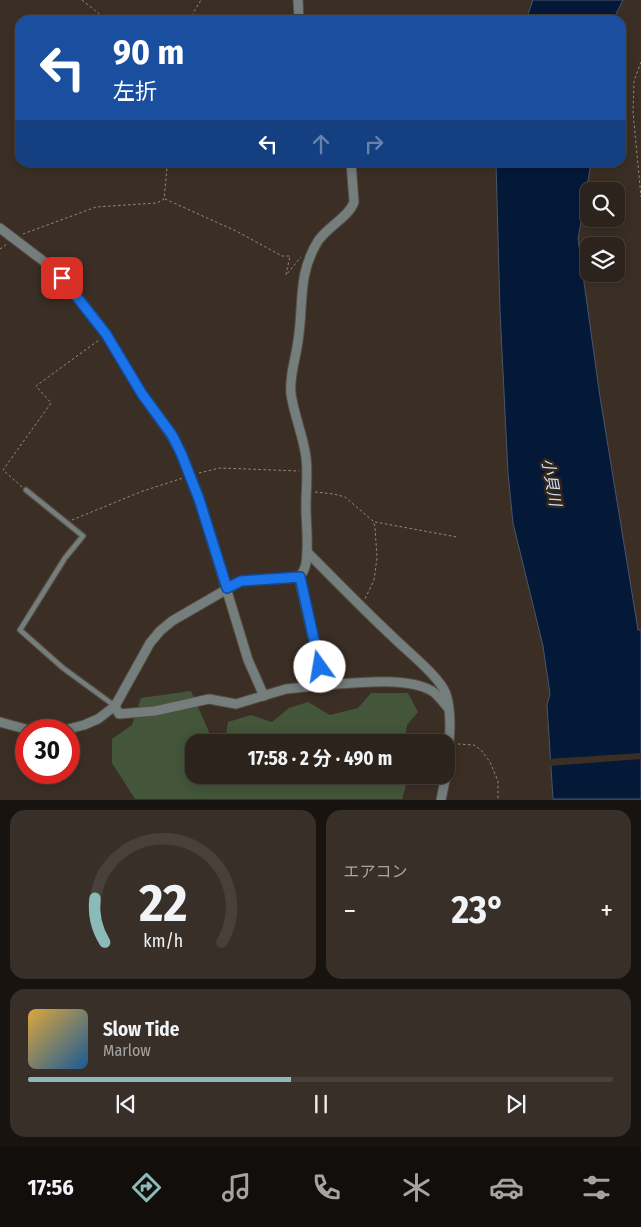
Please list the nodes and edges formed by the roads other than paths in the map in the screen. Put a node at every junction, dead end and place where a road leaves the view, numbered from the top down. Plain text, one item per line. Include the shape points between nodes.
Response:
1 (298, 0) edge
2 (299, 15) edge
3 (351, 167) edge
4 (0, 228) edge
5 (26, 490) road end
6 (307, 552) junction
7 (300, 577) junction
8 (227, 588) junction
9 (324, 685) junction
10 (264, 696) junction
11 (115, 706) junction
12 (448, 708) junction
13 (0, 722) edge
14 (15, 726) edge
15 (80, 726) edge
16 (450, 734) edge
17 (444, 784) edge
18 (441, 800) edge

1 - 2 street
3 - 6 street via 352,208 318,241 304,273 301,290 300,328 291,393 306,457
4 - 8 street via 55,270 69,286 106,334 142,394 172,435 199,499
5 - 11 lane via 83,536 20,630 63,668
6 - 7 street via 306,566
6 - 12 street via 442,686
7 - 8 street via 241,581
7 - 9 street
8 - 10 street via 248,660
8 - 11 street via 160,631
9 - 10 street
9 - 12 street via 413,684 430,690
10 - 11 street via 236,704 209,699 155,711 119,714
11 - 15 street via 98,719
12 - 16 street
13 - 14 street
17 - 18 street

